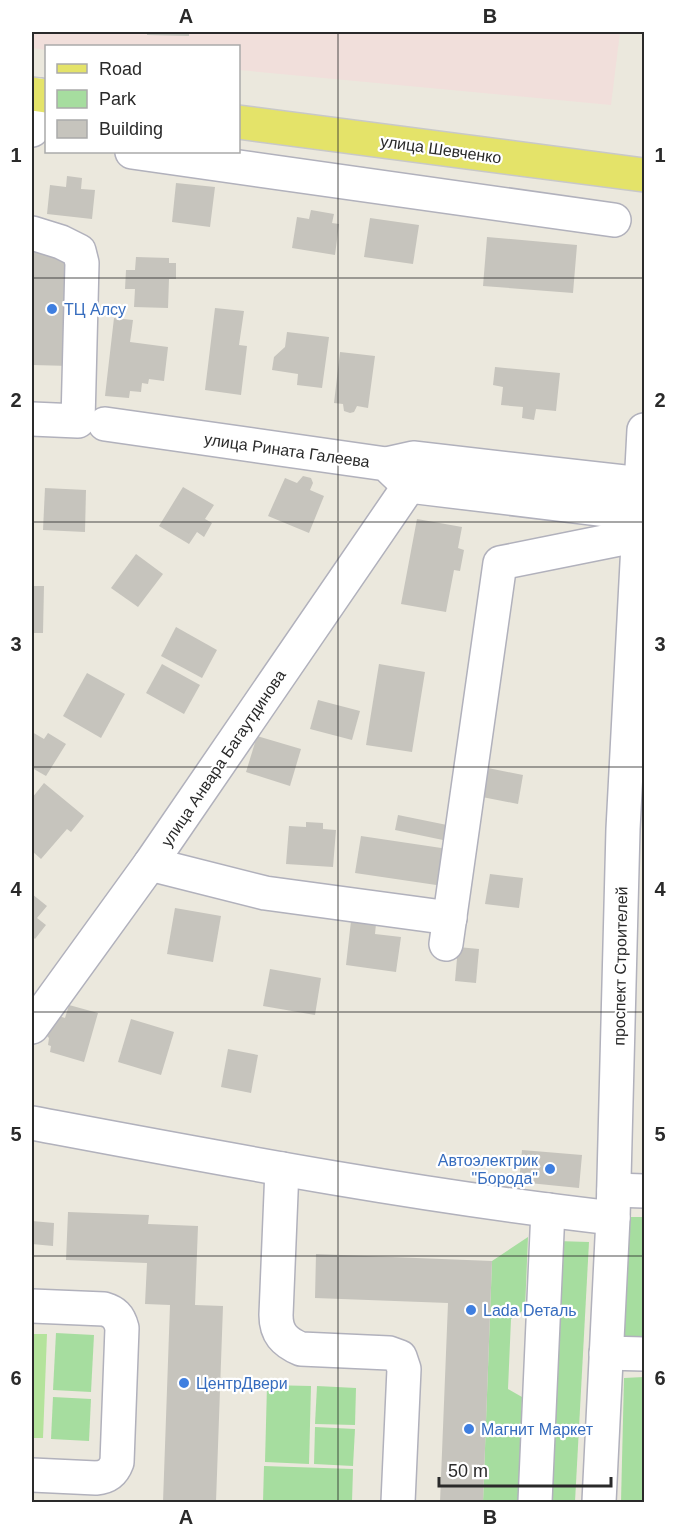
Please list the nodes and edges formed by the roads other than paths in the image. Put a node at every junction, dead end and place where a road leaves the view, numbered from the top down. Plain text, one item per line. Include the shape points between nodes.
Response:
1 (39, 95) edge
2 (240, 122) edge
3 (32, 130) edge
4 (139, 153) edge
5 (645, 176) edge
6 (614, 220) dead end
7 (32, 233) edge
8 (32, 418) edge
9 (91, 422) junction
10 (645, 430) edge
11 (398, 475) junction
12 (641, 511) junction
13 (640, 617) edge
14 (638, 686) edge
15 (634, 829) edge
16 (150, 864) junction
17 (633, 924) edge
18 (32, 1027) edge
19 (32, 1123) edge
20 (282, 1169) junction
21 (624, 1199) edge
22 (548, 1210) junction
23 (32, 1306) edge
24 (606, 1353) junction
25 (645, 1354) edge
26 (32, 1475) edge
27 (398, 1503) edge
28 (535, 1503) edge
29 (599, 1503) edge

1 - 3 street
2 - 5 main road, улица Шевченко
4 - 6 street
7 - 9 street via 80,251
8 - 9 street, улица Рината Галеева
9 - 11 street, улица Рината Галеева
10 - 12 street, проспект Строителей
11 - 12 street via 413,458
11 - 16 street, улица Анвара Багаутдинова
12 - 13 street, проспект Строителей
12 - 16 street via 500,563 448,931 265,893
13 - 14 street, проспект Строителей
14 - 15 street, проспект Строителей
15 - 17 street, проспект Строителей
16 - 18 street, улица Анвара Багаутдинова
17 - 21 street, проспект Строителей
19 - 20 street
20 - 22 street
20 - 27 street via 278,1331 291,1345 301,1349 390,1353 400,1357 404,1369
21 - 22 street
21 - 24 street, проспект Строителей
22 - 28 street
23 - 26 street via 104,1309 117,1316 122,1328 115,1468 96,1478
24 - 25 street
24 - 29 street, проспект Строителей

